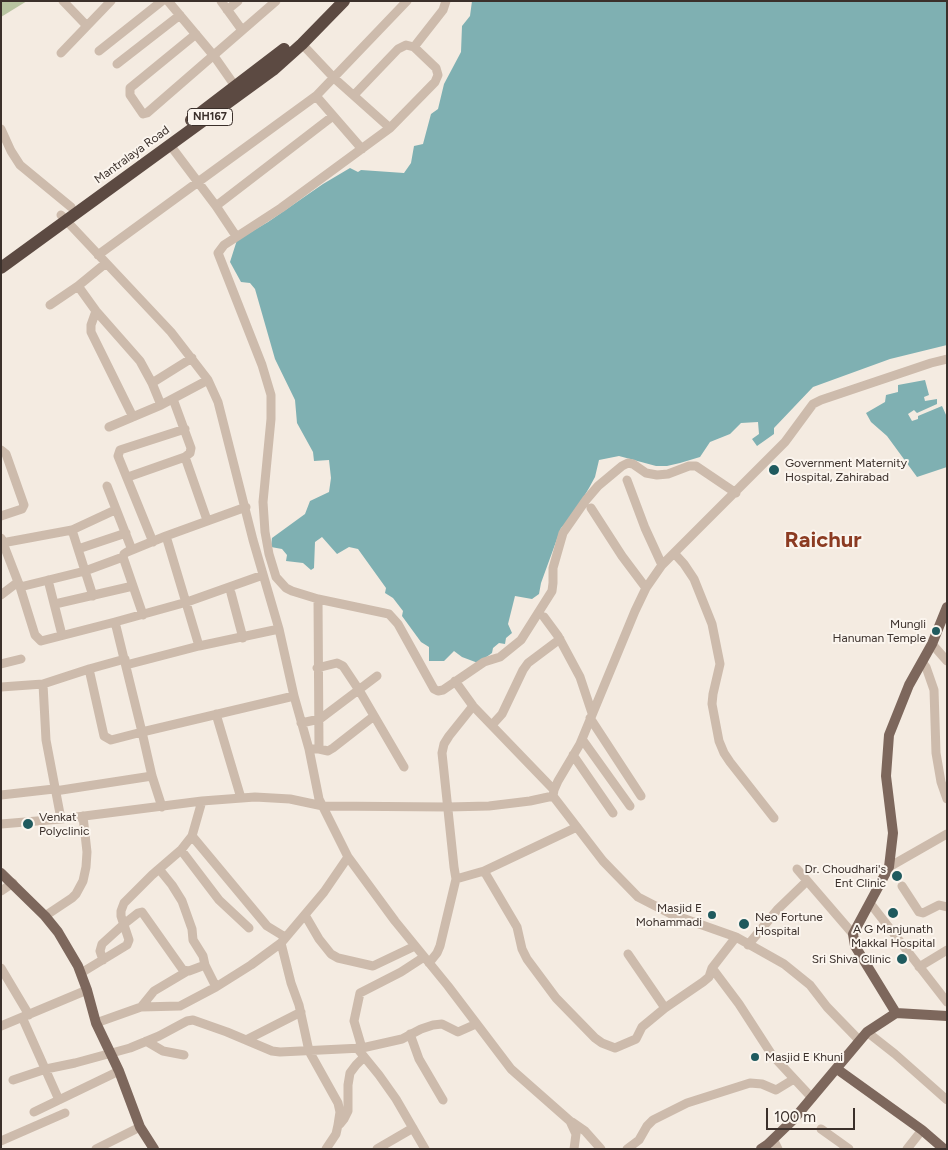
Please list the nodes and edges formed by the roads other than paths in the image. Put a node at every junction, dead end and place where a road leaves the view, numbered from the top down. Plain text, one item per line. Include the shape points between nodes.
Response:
1 (63, 1) edge
2 (162, 1) edge
3 (168, 1) edge
4 (221, 1) edge
5 (238, 1) edge
6 (276, 1) edge
7 (332, 1) edge
8 (344, 1) edge
9 (407, 1) edge
10 (446, 1) edge
11 (105, 3) edge
12 (227, 10) junction
13 (180, 15) junction
14 (87, 26) junction
15 (242, 30) junction
16 (196, 34) junction
17 (302, 44) junction
18 (414, 47) junction
19 (99, 51) dead end
20 (61, 52) dead end
21 (214, 56) junction
22 (116, 64) dead end
23 (334, 78) junction
24 (235, 86) junction
25 (354, 95) junction
26 (316, 96) junction
27 (333, 116) junction
28 (390, 128) junction
29 (1, 130) edge
30 (170, 145) junction
31 (1, 147) edge
32 (362, 149) junction
33 (11, 151) junction
34 (198, 182) junction
35 (216, 206) junction
36 (66, 214) junction
37 (236, 236) junction
38 (98, 255) junction
39 (1, 259) edge
40 (106, 263) junction
41 (1, 268) edge
42 (78, 286) junction
43 (50, 305) dead end
44 (96, 311) junction
45 (192, 358) junction
46 (947, 359) edge
47 (208, 380) junction
48 (152, 382) junction
49 (173, 399) junction
50 (161, 405) junction
51 (133, 417) junction
52 (109, 427) dead end
53 (185, 429) junction
54 (1, 450) edge
55 (185, 457) junction
56 (128, 477) junction
57 (627, 480) dead end
58 (107, 486) dead end
59 (736, 493) junction
60 (246, 507) junction
61 (591, 508) dead end
62 (116, 510) junction
63 (1, 516) edge
64 (207, 520) junction
65 (72, 530) junction
66 (126, 533) junction
67 (166, 536) junction
68 (2, 540) edge
69 (153, 542) junction
70 (78, 550) junction
71 (132, 550) junction
72 (674, 553) junction
73 (123, 557) junction
74 (662, 565) junction
75 (85, 571) junction
76 (262, 575) junction
77 (48, 580) junction
78 (19, 584) junction
79 (133, 586) junction
80 (646, 588) junction
81 (231, 593) dead end
82 (1, 595) edge
83 (93, 596) junction
84 (318, 599) junction
85 (187, 602) junction
86 (55, 604) junction
87 (947, 607) edge
88 (144, 615) junction
89 (544, 617) dead end
90 (115, 622) junction
91 (278, 629) junction
92 (62, 635) junction
93 (243, 638) junction
94 (560, 639) junction
95 (932, 644) junction
96 (199, 646) junction
97 (21, 659) dead end
98 (947, 661) edge
99 (125, 662) junction
100 (922, 662) junction
101 (1, 664) edge
102 (317, 668) junction
103 (89, 669) junction
104 (377, 676) dead end
105 (455, 681) junction
106 (43, 684) junction
107 (1, 687) edge
108 (359, 690) junction
109 (294, 696) junction
110 (473, 706) junction
111 (216, 714) junction
112 (374, 716) junction
113 (591, 716) junction
114 (320, 719) junction
115 (301, 723) junction
116 (492, 725) junction
117 (142, 732) junction
118 (582, 739) junction
119 (309, 749) junction
120 (319, 749) junction
121 (573, 755) junction
122 (404, 767) dead end
123 (152, 776) junction
124 (55, 790) junction
125 (554, 793) junction
126 (1, 795) edge
127 (641, 796) dead end
128 (241, 798) junction
129 (947, 798) edge
130 (202, 801) junction
131 (323, 806) junction
132 (630, 806) dead end
133 (162, 807) junction
134 (448, 807) junction
135 (613, 813) dead end
136 (84, 816) junction
137 (774, 818) dead end
138 (61, 819) junction
139 (1, 824) edge
140 (577, 826) junction
141 (947, 834) edge
142 (192, 836) junction
143 (181, 850) junction
144 (348, 857) junction
145 (888, 867) junction
146 (159, 869) junction
147 (797, 869) dead end
148 (484, 871) junction
149 (1, 873) edge
150 (456, 879) junction
151 (807, 881) junction
152 (13, 883) junction
153 (902, 886) dead end
154 (1, 891) edge
155 (870, 904) junction
156 (947, 907) edge
157 (305, 915) junction
158 (45, 916) junction
159 (124, 924) junction
160 (248, 928) dead end
161 (853, 934) junction
162 (736, 938) junction
163 (283, 940) junction
164 (748, 945) junction
165 (415, 946) junction
166 (947, 950) edge
167 (628, 954) dead end
168 (103, 960) junction
169 (427, 960) junction
170 (205, 965) junction
171 (919, 967) junction
172 (1, 968) edge
173 (712, 968) junction
174 (186, 972) junction
175 (81, 973) junction
176 (216, 987) junction
177 (87, 990) junction
178 (945, 998) edge
179 (180, 1006) junction
180 (141, 1008) junction
181 (665, 1008) junction
182 (301, 1012) junction
183 (896, 1013) junction
184 (26, 1016) junction
185 (947, 1016) edge
186 (186, 1021) junction
187 (96, 1023) junction
188 (476, 1024) junction
189 (1, 1026) edge
190 (867, 1032) junction
191 (410, 1034) junction
192 (246, 1040) junction
193 (859, 1040) junction
194 (146, 1041) junction
195 (360, 1048) junction
196 (309, 1051) junction
197 (110, 1054) junction
198 (184, 1055) dead end
199 (364, 1057) junction
200 (46, 1068) junction
201 (838, 1069) junction
202 (119, 1071) junction
203 (794, 1079) junction
204 (13, 1080) dead end
205 (812, 1098) junction
206 (59, 1100) junction
207 (443, 1100) dead end
208 (947, 1100) edge
209 (34, 1112) dead end
210 (65, 1113) dead end
211 (570, 1121) junction
212 (338, 1125) junction
213 (140, 1127) junction
214 (413, 1128) junction
215 (821, 1129) dead end
216 (922, 1130) junction
217 (1, 1142) edge
218 (769, 1146) edge
219 (96, 1149) edge
220 (154, 1149) edge
221 (326, 1149) edge
222 (377, 1149) edge
223 (425, 1149) edge
224 (574, 1149) edge
225 (601, 1149) edge
226 (627, 1149) edge
227 (850, 1149) edge
228 (907, 1149) edge
229 (944, 1149) edge

1 - 14 street
2 - 19 street
3 - 13 street
4 - 12 street
5 - 12 street
6 - 15 street
7 - 24 highway, Mantralaya Road / NH167 via 296,40
8 - 17 highway, Mantralaya Road / NH167
9 - 23 street
10 - 18 street via 443,10
11 - 14 street
12 - 15 street
13 - 16 street
13 - 22 street
14 - 20 street
15 - 21 street
16 - 21 street
16 - 21 street via 130,88 130,96 140,112 147,113
17 - 23 street
17 - 30 highway, Mantralaya Road / NH167 via 273,70
18 - 25 street via 406,45 398,49
18 - 28 street via 436,68 438,75
21 - 24 street
23 - 25 street
23 - 26 street
24 - 36 highway, Mantralaya Road / NH167
25 - 28 street
26 - 27 street
26 - 34 street
27 - 32 street
27 - 35 street
28 - 32 street
29 - 33 street
30 - 34 street
30 - 36 highway, Mantralaya Road / NH167
31 - 33 street
32 - 37 street via 281,208
33 - 36 street
34 - 35 street
34 - 38 street
35 - 37 street
36 - 38 street
36 - 39 highway, NH167
36 - 41 highway, Mantralaya Road / NH167
37 - 84 street via 218,254 262,365 270,395 271,419 263,502 269,554 280,583 292,591
38 - 40 street
40 - 42 street
40 - 45 street
42 - 43 street
42 - 44 street
44 - 48 street via 140,360
44 - 51 street via 91,332
45 - 47 street
45 - 48 street
46 - 59 street via 813,404 785,442
47 - 49 street
47 - 60 street via 218,402
48 - 50 street
49 - 50 street
49 - 53 street
50 - 51 street
51 - 52 street
53 - 55 street via 191,448
53 - 56 street via 120,450 118,456
54 - 63 street via 6,454 24,505
55 - 56 street
55 - 64 street
56 - 69 street
57 - 74 street
58 - 62 street
59 - 72 street
59 - 105 street via 696,466 656,475 646,473 634,464 622,466 598,486 563,533 553,568 552,591 521,640 500,657 484,662
60 - 64 street
60 - 76 street
61 - 80 street
62 - 65 street
62 - 66 street
64 - 67 street
65 - 68 street
65 - 70 street
66 - 70 street
66 - 71 street
67 - 69 street
67 - 85 street
68 - 78 street
69 - 71 street
70 - 75 street
71 - 73 street
72 - 74 street
72 - 137 street via 694,579 712,624 720,664 712,704 722,747
73 - 75 street
73 - 79 street
74 - 80 street
75 - 77 street
75 - 83 street
76 - 85 street
76 - 91 street
77 - 78 street
77 - 86 street
78 - 82 street
78 - 92 street via 38,639
79 - 83 street
79 - 88 street
80 - 113 street
81 - 93 street
83 - 86 street
84 - 102 street
84 - 105 street via 389,614 398,624 434,689 443,690
85 - 88 street
85 - 96 street
86 - 92 street
87 - 95 main road
88 - 90 street
89 - 94 street
90 - 92 street
90 - 99 street
91 - 93 street
91 - 109 street
93 - 96 street
94 - 113 street via 580,677
94 - 116 street via 528,663 502,714
95 - 98 street
95 - 100 main road
96 - 99 street
97 - 101 street
99 - 103 street
99 - 117 street
100 - 129 street via 934,690 936,753
100 - 145 main road via 909,685 890,735 886,776 893,833
102 - 108 street via 340,664
102 - 114 street
103 - 106 street
103 - 117 street via 104,736 111,740
104 - 108 street
105 - 110 street
106 - 107 street
106 - 124 street via 46,740
108 - 112 street
108 - 114 street
109 - 111 street
109 - 115 street
110 - 116 street
110 - 134 street via 444,744 442,754
111 - 117 street
111 - 128 street
112 - 120 street via 333,748 328,751
112 - 122 street
113 - 118 street
113 - 127 street
114 - 115 street
114 - 120 street
115 - 119 street
116 - 125 street
117 - 123 street
118 - 121 street
118 - 132 street
119 - 120 street
119 - 131 street
121 - 125 street
121 - 135 street
123 - 124 street
123 - 133 street
124 - 126 street
124 - 138 street
125 - 134 street via 530,801
125 - 140 street
128 - 130 street
128 - 131 street via 290,799
130 - 133 street
130 - 142 street
131 - 134 street
131 - 144 street
133 - 136 street
134 - 150 street
136 - 138 street
136 - 158 street via 87,852 83,881 72,898
138 - 139 street
140 - 148 street
140 - 162 street via 603,861 638,897 671,914
141 - 145 street
142 - 143 street
142 - 163 street via 267,926
143 - 146 street
143 - 160 street via 219,900
144 - 157 street
144 - 165 street
145 - 155 main road
146 - 159 street via 124,903 120,911
146 - 170 street via 182,901 193,940
147 - 151 street
148 - 150 street
148 - 181 street via 517,927 526,959 556,998 602,1043 616,1048 636,1040 642,1027
149 - 152 main road
150 - 169 street via 440,946 437,953
151 - 161 street
151 - 164 street
152 - 154 street
152 - 158 main road
153 - 156 street via 921,913 939,905
155 - 161 main road
155 - 171 street
157 - 163 street
157 - 165 street via 331,954 338,958 374,966
158 - 175 main road
159 - 168 street via 102,944
159 - 168 street via 126,945
159 - 174 street via 138,913 145,914
161 - 183 main road via 854,946
162 - 164 street
162 - 173 street
163 - 176 street
163 - 182 street via 291,983
164 - 193 street via 784,964 810,985
165 - 169 street
166 - 171 street
167 - 181 street
168 - 175 street
169 - 188 street
169 - 195 street via 360,993 354,1021
170 - 174 street
170 - 176 street
171 - 178 street
172 - 184 street
173 - 181 street via 709,977
173 - 203 street via 772,1055
174 - 180 street via 154,992
175 - 177 main road
176 - 179 street
177 - 184 street
177 - 187 main road
179 - 180 street
179 - 186 street
180 - 187 street
182 - 192 street
182 - 196 street
183 - 185 main road
183 - 190 main road
184 - 189 street
184 - 200 street
186 - 192 street via 203,1022
186 - 194 street
187 - 197 main road
188 - 191 street via 458,1032 442,1024 433,1025
188 - 211 street via 511,1069
190 - 193 main road
190 - 208 street
191 - 195 street
191 - 207 street via 419,1059
192 - 196 street via 272,1051
193 - 201 main road
194 - 197 street
194 - 198 street via 163,1051
195 - 196 street
195 - 199 street
196 - 212 street via 338,1103
197 - 200 street
197 - 202 main road
199 - 212 street via 350,1073 348,1111
199 - 214 street
200 - 204 street
200 - 206 street
201 - 205 main road
201 - 216 main road
202 - 206 street
202 - 213 main road
203 - 205 street
203 - 226 street via 776,1090 750,1083 688,1103 653,1120 639,1140
205 - 218 main road
206 - 209 street
210 - 217 street
211 - 224 street via 576,1134
211 - 225 street via 585,1131
212 - 221 street
213 - 219 street
213 - 220 main road
214 - 222 street
214 - 223 street
215 - 227 street
216 - 228 street
216 - 229 main road

